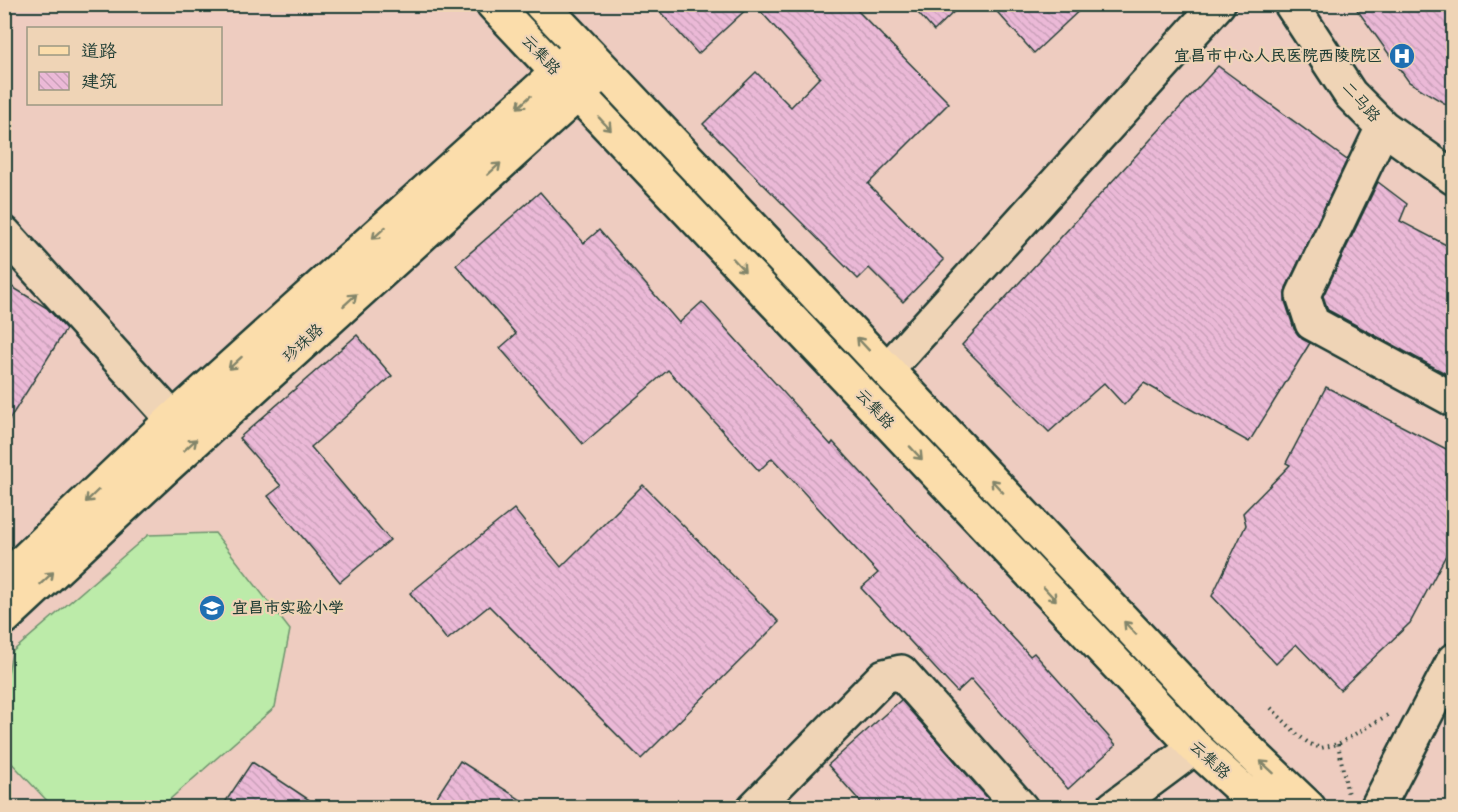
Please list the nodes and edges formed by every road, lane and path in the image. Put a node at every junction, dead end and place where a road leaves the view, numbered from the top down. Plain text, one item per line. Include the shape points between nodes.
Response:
1 (493, 4) edge
2 (541, 4) edge
3 (1218, 4) edge
4 (1292, 4) edge
5 (582, 47) junction
6 (604, 70) junction
7 (567, 83) junction
8 (1383, 127) junction
9 (1454, 178) edge
10 (4, 233) edge
11 (887, 370) junction
12 (1454, 400) edge
13 (173, 419) junction
14 (4, 580) edge
15 (4, 618) edge
16 (1454, 660) edge
17 (1271, 708) dead end
18 (1392, 713) dead end
19 (1338, 744) junction
20 (1195, 747) junction
21 (1363, 802) edge
22 (754, 807) edge
23 (1021, 807) edge
24 (1113, 807) edge
25 (1262, 807) edge
26 (1309, 807) edge

1 - 7 main road, 云集路
2 - 5 main road, 云集路
3 - 11 street
4 - 8 street, 二马路 via 1350,94
5 - 6 main road, 云集路
5 - 7 main road, 珍珠路
6 - 7 main road, 珍珠路
11 -> 6 main road, 云集路
7 -> 13 main road, 珍珠路
15 -> 7 main road, 珍珠路
7 -> 20 main road, 云集路
8 - 9 street, 二马路
8 - 12 street via 1303,295 1312,323
10 - 13 street
26 -> 11 main road, 云集路 via 1222,725
13 -> 14 main road, 珍珠路
16 - 21 street
17 - 19 path via 1310,744 1321,748
18 - 19 path
19 - 21 path
20 - 24 street
20 - 25 main road, 云集路
22 - 23 street via 884,676 901,672

